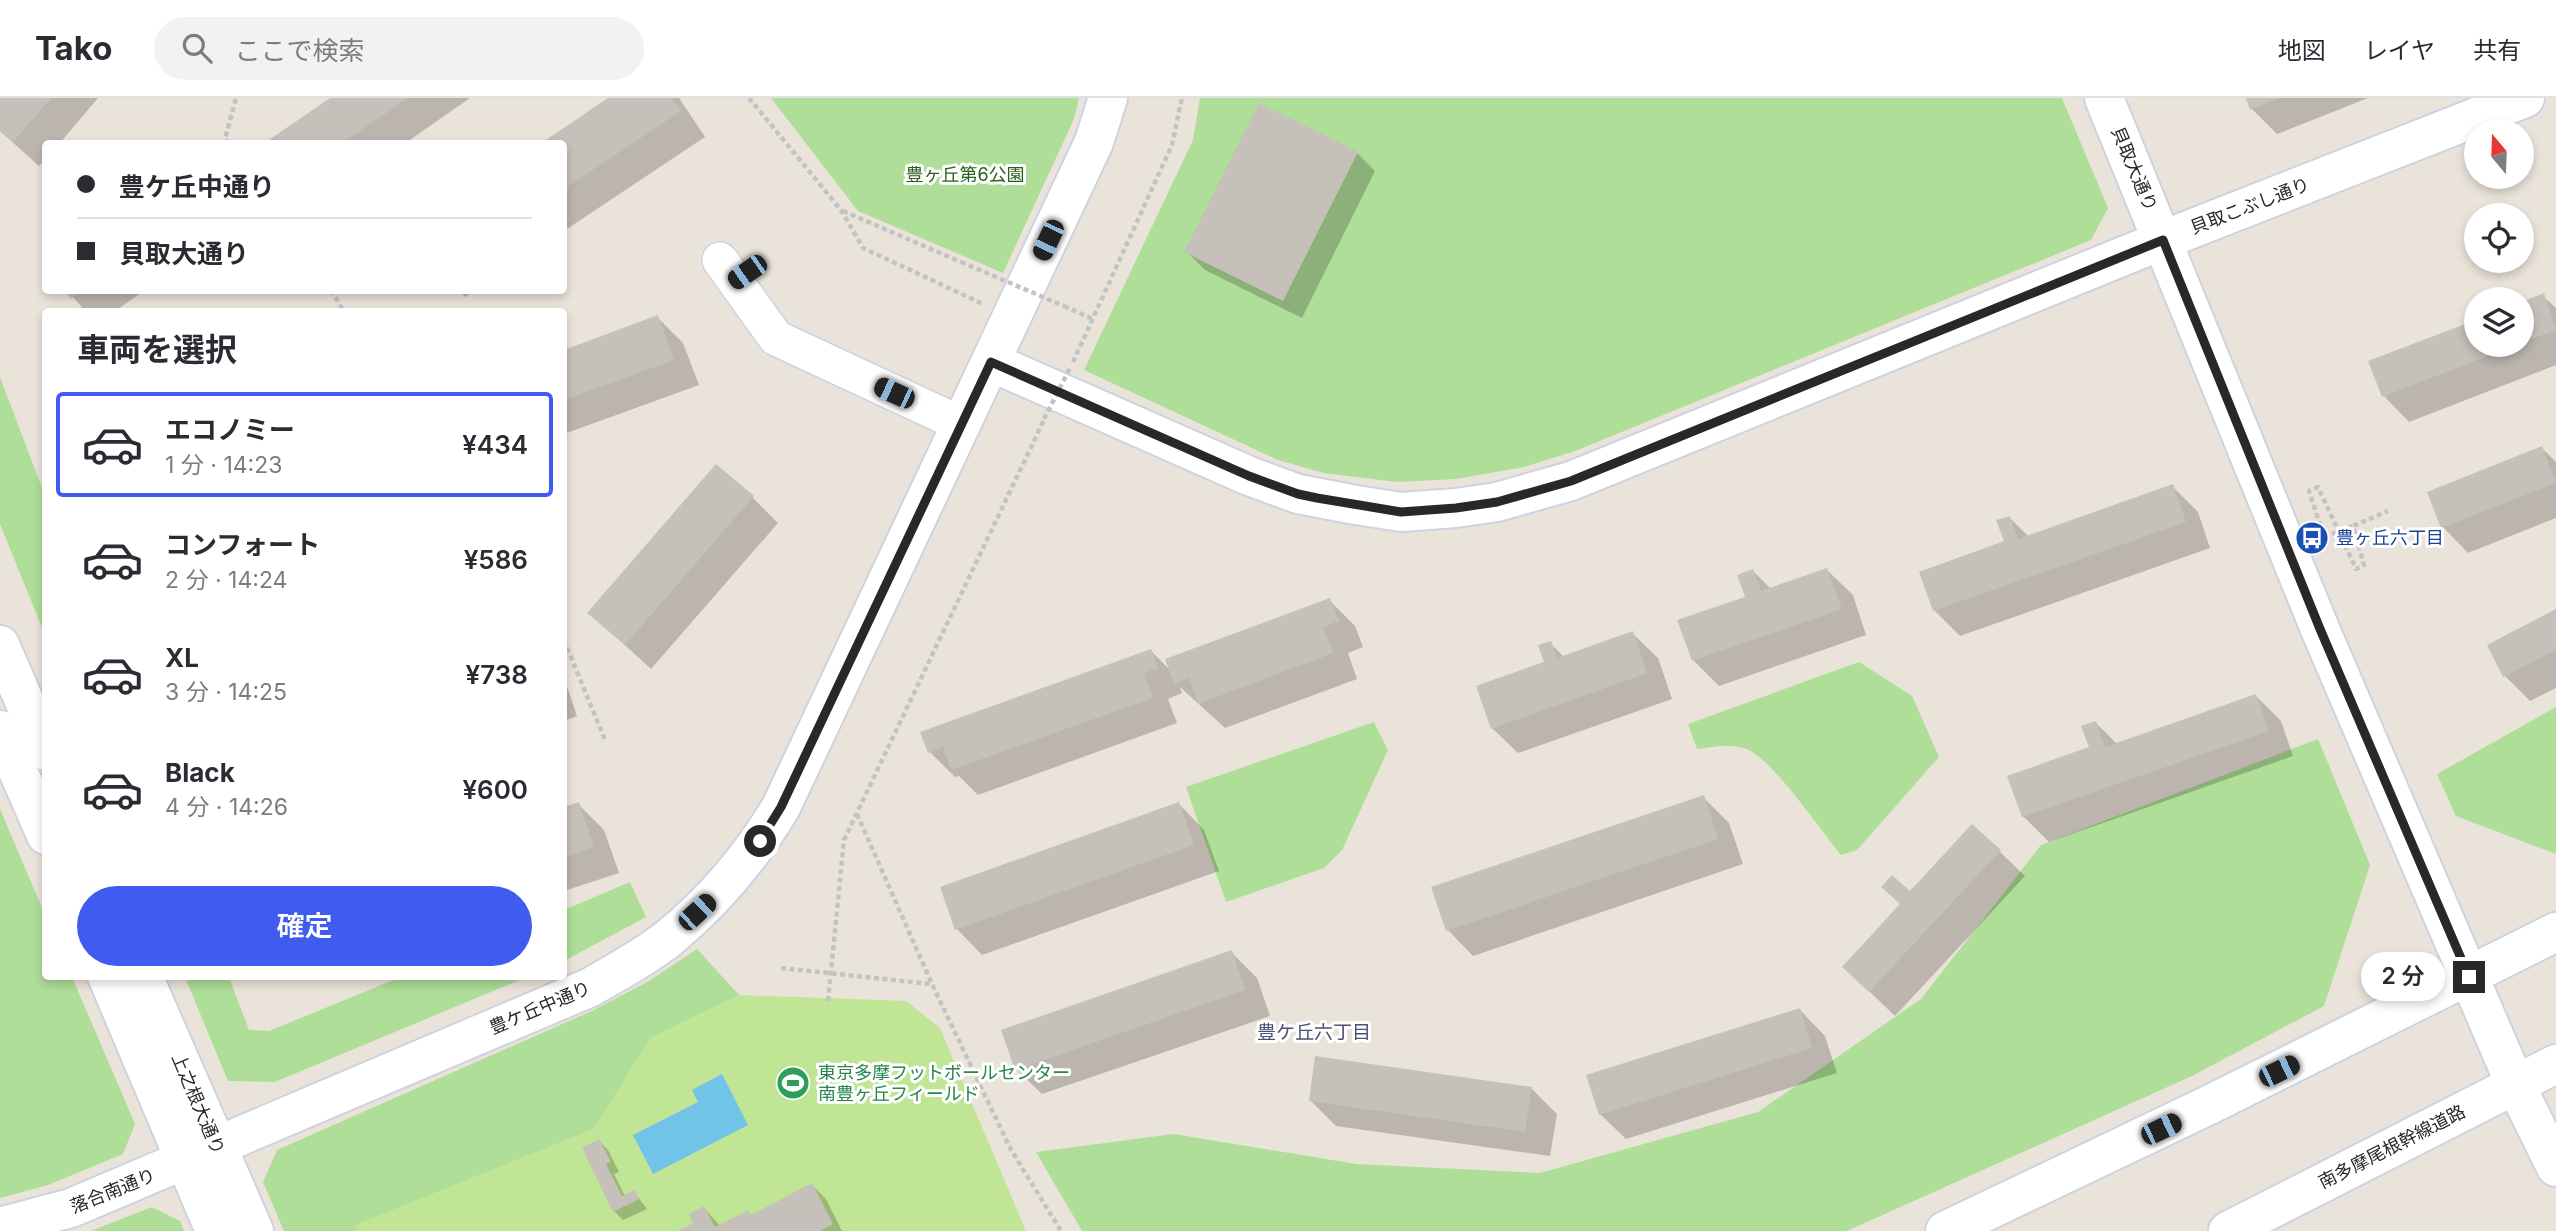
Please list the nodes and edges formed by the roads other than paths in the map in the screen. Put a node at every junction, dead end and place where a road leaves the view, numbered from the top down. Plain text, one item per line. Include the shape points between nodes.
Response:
1 (1108, 98) edge
2 (2104, 98) edge
3 (2525, 98) edge
4 (2163, 240) junction
5 (738, 268) dead end
6 (991, 362) junction
7 (961, 424) junction
8 (0, 645) edge
9 (0, 730) edge
10 (42, 742) edge
11 (42, 826) edge
12 (2556, 932) edge
13 (2469, 977) junction
14 (109, 980) edge
15 (144, 980) edge
16 (2556, 1064) edge
17 (2515, 1084) junction
18 (200, 1154) junction
19 (2556, 1167) edge
20 (0, 1227) edge
21 (215, 1231) edge
22 (254, 1231) edge
23 (1945, 1231) edge
24 (2228, 1231) edge

1 - 6 street, 豊ケ丘中通り via 1094,142
2 - 4 street, 貝取大通り
3 - 4 street, 貝取こぶし通り
4 - 6 street, 貝取こぶし通り via 1571,481 1497,502 1456,508 1401,512 1298,494
4 - 13 street, 貝取大通り via 2320,629
5 - 7 street via 776,338 798,365
6 - 7 street, 豊ケ丘中通り
7 - 18 street, 豊ケ丘中通り via 781,807 760,841 712,898 668,939 591,986
8 - 10 street
9 - 11 street
12 - 13 street
13 - 17 street, 貝取大通り
13 - 23 street
14 - 18 street, 上之根大通り
15 - 18 street, 上之根大通り
16 - 17 street, 南多摩尾根幹線道路
17 - 19 street, 貝取大通り
17 - 24 street, 南多摩尾根幹線道路
18 - 20 street, 落合南通り via 71,1208
18 - 21 street, 上之根大通り
18 - 22 street, 上之根大通り

